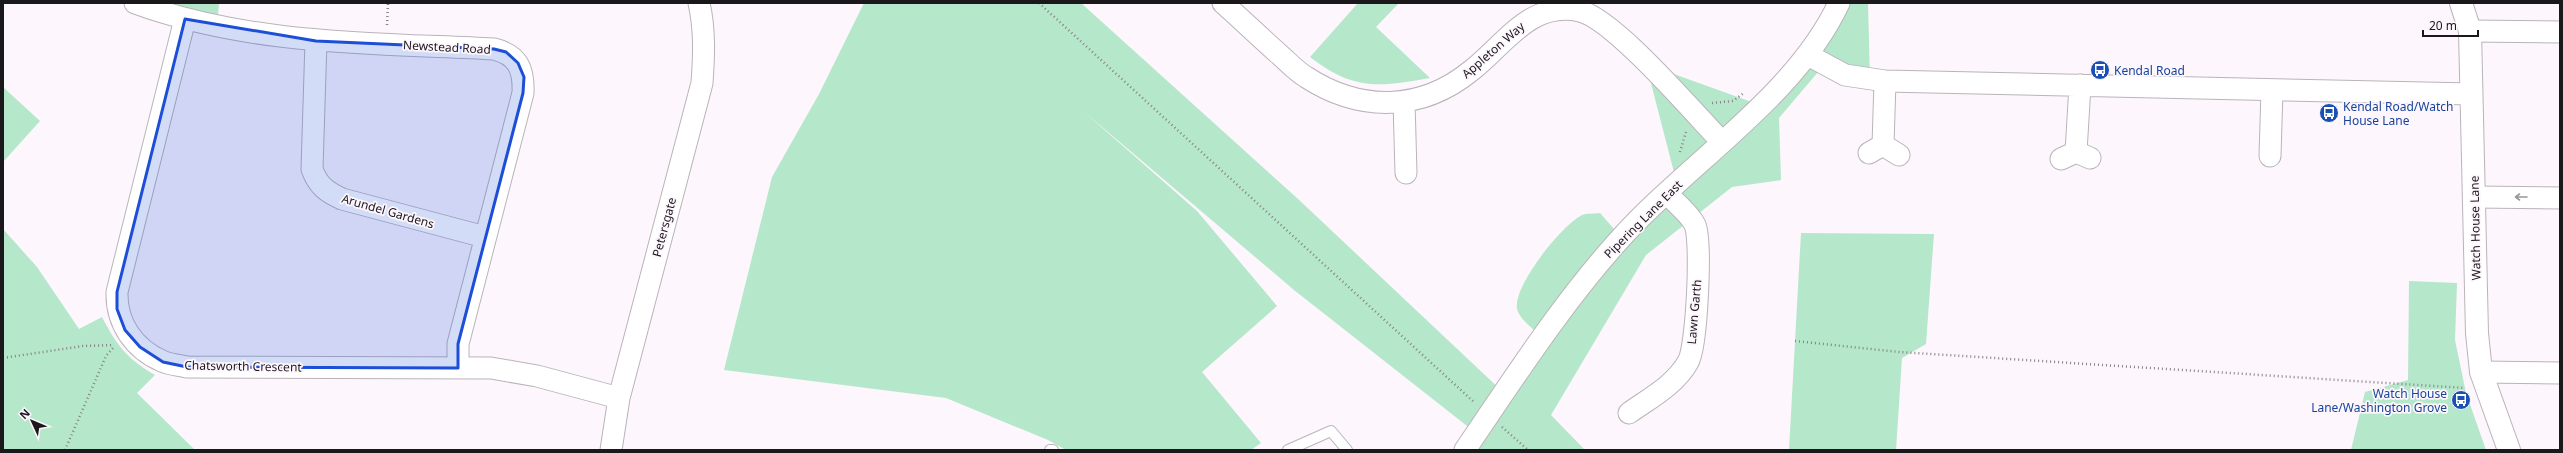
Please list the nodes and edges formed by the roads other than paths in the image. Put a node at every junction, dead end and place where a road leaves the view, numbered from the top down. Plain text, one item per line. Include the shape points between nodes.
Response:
1 (135, 3) edge
2 (699, 3) edge
3 (1223, 3) edge
4 (1839, 3) edge
5 (2461, 3) edge
6 (185, 19) junction
7 (2470, 31) junction
8 (2560, 32) edge
9 (316, 41) junction
10 (1808, 55) junction
11 (1884, 81) junction
12 (2080, 85) junction
13 (2272, 90) junction
14 (2471, 94) junction
15 (1404, 102) junction
16 (1722, 142) junction
17 (1884, 151) dead end
18 (2076, 156) dead end
19 (2270, 161) dead end
20 (1406, 173) dead end
21 (1667, 193) junction
22 (2475, 197) junction
23 (2560, 198) edge
24 (485, 237) junction
25 (458, 368) junction
26 (2560, 373) edge
27 (2485, 381) junction
28 (619, 398) junction
29 (1629, 413) dead end
30 (611, 450) edge
31 (1288, 450) edge
32 (1347, 450) edge
33 (1465, 450) edge
34 (2509, 450) edge

1 - 6 street, Newstead Road
2 - 28 street, Petersgate via 705,49 702,83
3 - 15 street, Appleton Way via 1304,77 1352,99 1377,104
4 - 10 street, Pipering Lane East
5 - 7 street, Watch House Lane
6 - 9 street, Newstead Road via 251,33
6 - 25 street, Chatsworth Crescent via 117,292 117,309 123,340 140,347 163,362 187,367
7 - 8 street
7 - 14 street, Watch House Lane
9 - 24 street, Arundel Gardens via 312,169 317,182 328,192 342,199
9 - 24 street, Newstead Road via 494,49 506,52 518,63 524,77 523,93
10 - 11 street via 1845,75
10 - 16 street, Pipering Lane East
11 - 12 street
11 - 17 street
12 - 13 street
12 - 18 street
13 - 14 street
13 - 19 street
14 - 22 street, Watch House Lane
15 - 16 street, Appleton Way via 1432,94 1455,82 1533,16 1552,9 1566,9 1581,11 1598,19 1621,38
15 - 20 street
16 - 21 street, Pipering Lane East
21 - 29 street, Lawn Garth via 1695,224 1699,243 1693,340 1689,360 1679,375 1668,386
21 - 33 street, Pipering Lane East via 1621,238 1583,283
23 -> 22 street
22 - 27 street, Watch House Lane via 2477,333
24 - 25 street, Newstead Road via 458,344
25 - 28 street, Chatsworth Crescent via 491,368 529,375
26 - 27 street
27 - 34 street, Watch House Lane
28 - 30 street, Petersgate
31 - 32 lane via 1332,430

